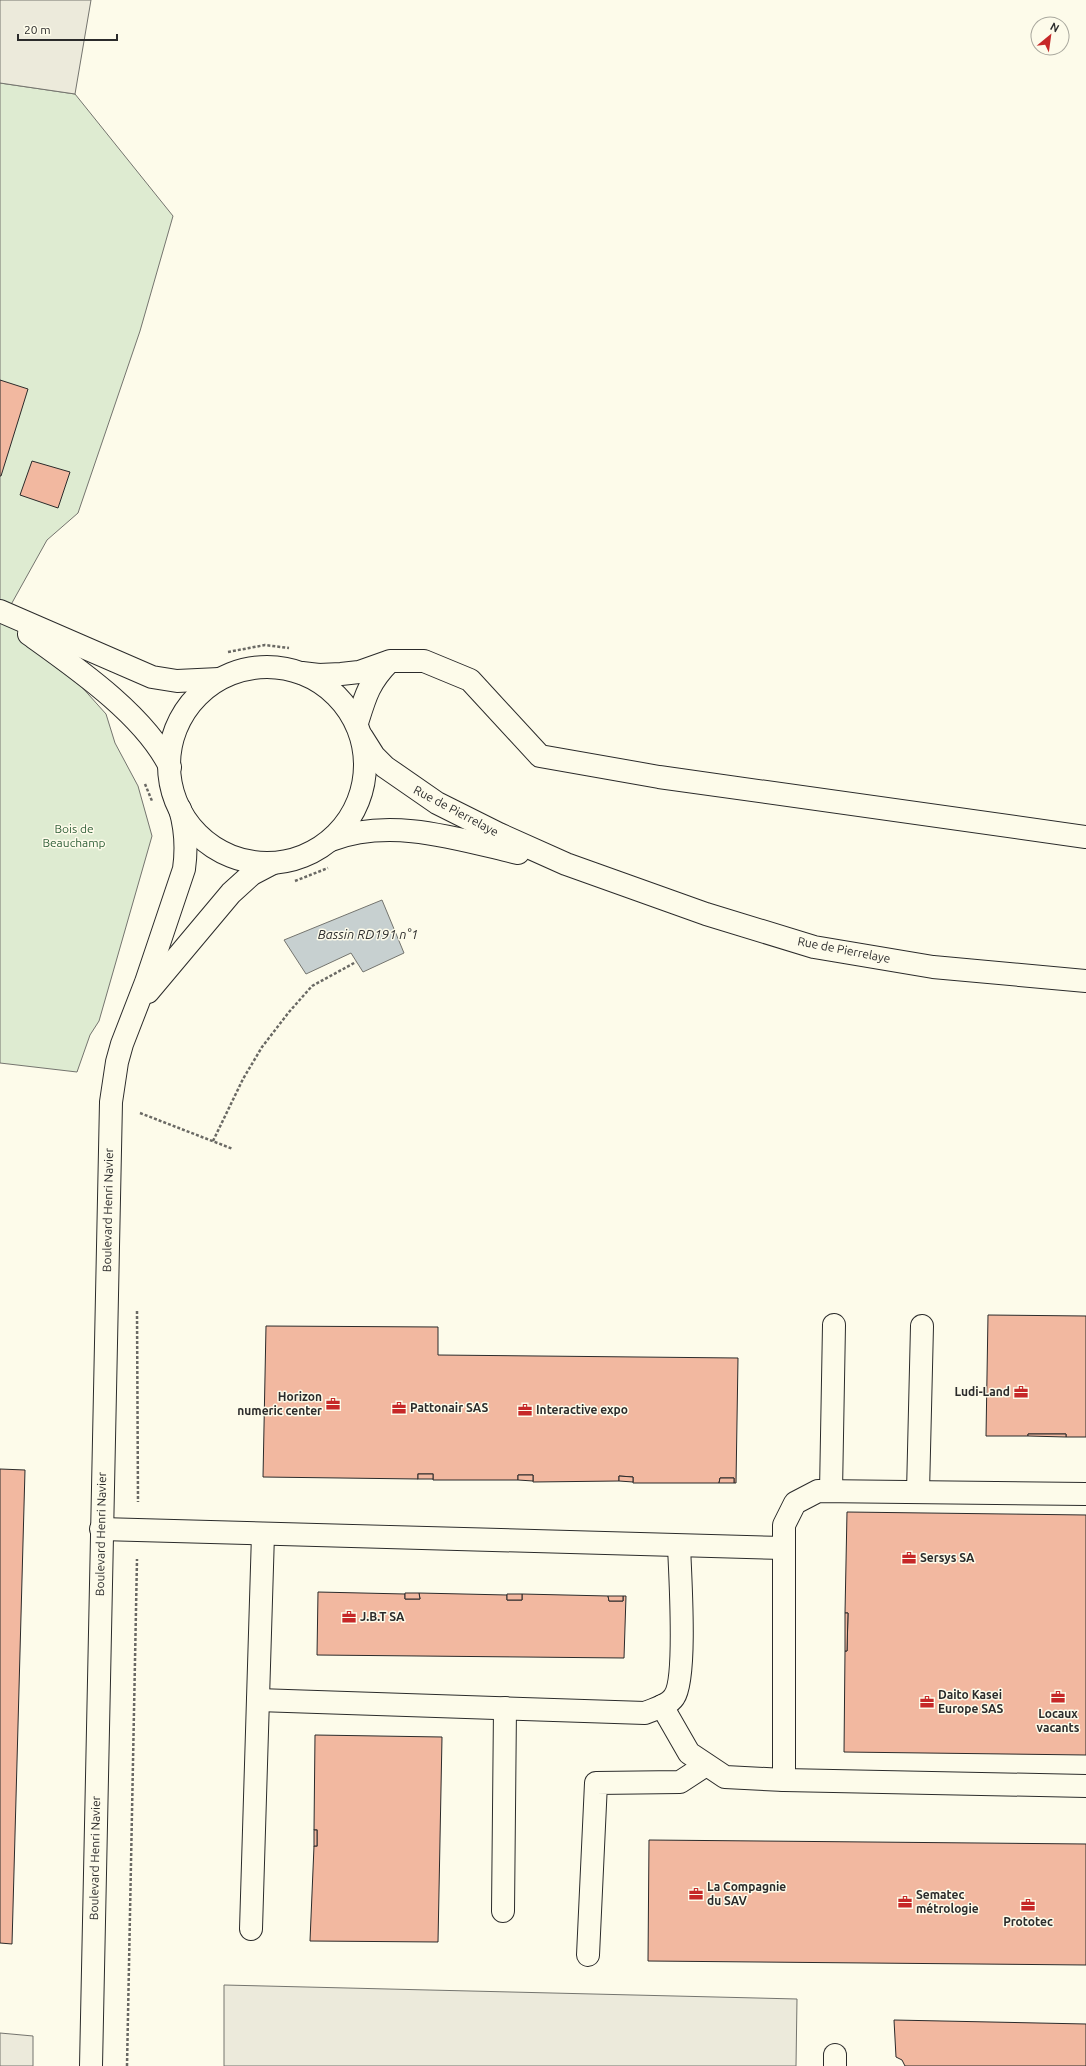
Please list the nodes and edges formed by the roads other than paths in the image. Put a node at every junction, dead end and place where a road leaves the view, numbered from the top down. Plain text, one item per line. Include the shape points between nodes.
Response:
1 (0, 612) edge
2 (390, 661) junction
3 (302, 673) junction
4 (220, 679) junction
5 (359, 730) junction
6 (170, 767) junction
7 (180, 810) junction
8 (1086, 837) edge
9 (330, 841) junction
10 (273, 863) junction
11 (566, 864) junction
12 (1086, 981) edge
13 (138, 1006) junction
14 (834, 1325) dead end
15 (922, 1326) dead end
16 (831, 1491) junction
17 (918, 1492) junction
18 (1086, 1494) edge
19 (101, 1529) junction
20 (264, 1534) junction
21 (679, 1546) junction
22 (784, 1548) junction
23 (258, 1700) junction
24 (662, 1706) junction
25 (505, 1708) junction
26 (706, 1765) junction
27 (784, 1780) junction
28 (1086, 1786) edge
29 (503, 1911) dead end
30 (250, 1929) dead end
31 (588, 1955) dead end
32 (91, 2066) edge

1 - 4 main road via 152,677 177,681
1 - 6 main road via 116,702 153,740
2 - 3 main road via 359,672 319,675
2 - 5 main road via 372,682
2 - 8 main road via 424,661 470,680 540,756 659,777
3 - 4 main road via 276,667 261,667 247,669
3 - 5 main road, Rue de Pierrelaye via 330,689 350,710
4 - 6 main road via 200,693 184,712 174,734 169,758
5 - 9 main road via 365,751 364,785 352,816
5 - 11 main road, Rue de Pierrelaye via 374,756 385,767 437,803
6 - 7 main road via 173,793
7 - 10 main road via 202,838 218,850 254,862
7 - 13 main road, Boulevard Henri Navier via 185,827 184,869
9 - 10 main road via 313,852 293,860
9 - 11 main road, Rue de Pierrelaye via 367,830 399,830 454,838
10 - 13 main road, Boulevard Henri Navier via 252,874 231,894
11 - 12 main road, Rue de Pierrelaye via 706,914 814,947 933,967
13 - 19 main road, Boulevard Henri Navier via 120,1050 111,1102
14 - 16 main road
15 - 17 main road
16 - 17 main road
16 - 22 main road via 818,1491 795,1503 784,1525
17 - 18 main road
19 - 20 main road
19 - 32 main road, Boulevard Henri Navier
20 - 21 main road
20 - 23 main road
21 - 22 main road
21 - 24 main road via 681,1669 674,1696
22 - 27 main road
23 - 25 main road
23 - 30 main road
24 - 25 main road via 645,1713
24 - 26 main road via 689,1753
25 - 29 main road
26 - 27 main road via 725,1777
26 - 31 main road via 680,1782 596,1783
27 - 28 main road

